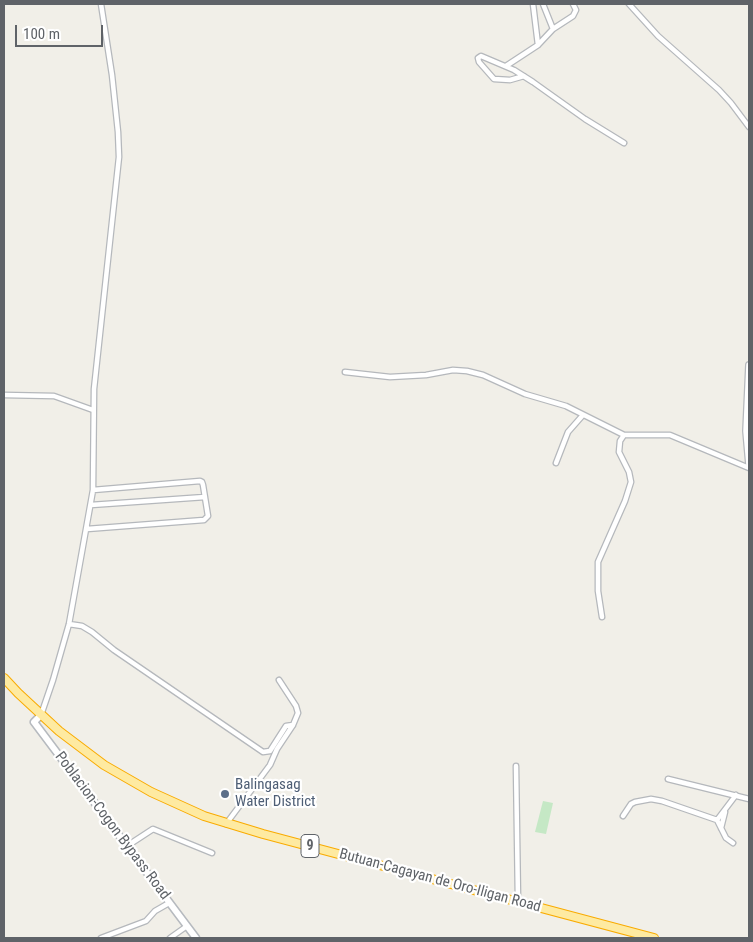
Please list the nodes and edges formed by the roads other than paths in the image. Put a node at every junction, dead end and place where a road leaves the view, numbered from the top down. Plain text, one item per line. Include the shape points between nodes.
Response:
1 (101, 4) edge
2 (533, 4) edge
3 (543, 4) edge
4 (573, 4) edge
5 (629, 4) edge
6 (553, 29) junction
7 (538, 45) junction
8 (506, 66) junction
9 (524, 76) junction
10 (749, 127) edge
11 (624, 143) dead end
12 (749, 366) edge
13 (345, 372) dead end
14 (4, 395) edge
15 (93, 410) junction
16 (582, 415) junction
17 (624, 435) junction
18 (556, 463) dead end
19 (749, 466) edge
20 (93, 490) junction
21 (205, 497) junction
22 (91, 505) junction
23 (87, 529) junction
24 (602, 617) dead end
25 (68, 624) junction
26 (4, 678) edge
27 (278, 680) dead end
28 (41, 715) junction
29 (293, 725) junction
30 (516, 766) dead end
31 (668, 779) dead end
32 (736, 796) junction
33 (749, 799) edge
34 (726, 809) junction
35 (623, 816) dead end
36 (717, 820) junction
37 (226, 824) junction
38 (721, 828) junction
39 (733, 843) dead end
40 (127, 846) junction
41 (212, 853) dead end
42 (518, 901) junction
43 (169, 903) junction
44 (186, 926) junction
45 (101, 938) edge
46 (170, 938) edge
47 (196, 938) edge
48 (654, 938) edge

1 - 15 street via 119,151
2 - 7 street
3 - 6 street
4 - 6 street via 576,10 573,16
5 - 10 street via 658,36 719,90
6 - 7 street
7 - 8 street
8 - 9 street
8 - 9 street via 482,56 478,59 490,76 497,80
9 - 11 street
12 - 19 street via 746,431
13 - 16 street via 390,377 460,369 566,406
14 - 15 street via 54,396
15 - 20 street
16 - 17 street
16 - 18 street via 568,432
17 - 19 street via 670,435
17 - 24 street via 619,452 631,482 598,562
20 - 21 street via 197,481 202,482
20 - 22 street
21 - 22 street
21 - 23 street via 208,516 204,520
22 - 23 street
23 - 25 street
25 - 28 street
25 - 29 street via 82,626 92,632 264,752 270,751 286,726
26 - 28 highway, Butuan-Cagayan de Oro-Iligan Road / 9
27 - 29 street via 296,706 298,713
28 - 37 highway, Butuan-Cagayan de Oro-Iligan Road / 9 via 83,750 129,780
28 - 40 main road, Poblacion-Cogon Bypass Road via 34,722
29 - 37 street via 270,766
30 - 42 street
31 - 32 street
32 - 33 street
32 - 34 street
34 - 36 street
34 - 38 street
35 - 36 street via 635,802 651,800
36 - 38 street
37 - 42 highway, Butuan-Cagayan de Oro-Iligan Road / 9
38 - 39 street
40 - 41 street via 154,829
40 - 43 main road, Poblacion-Cogon Bypass Road
42 - 48 highway, Butuan-Cagayan de Oro-Iligan Road / 9
43 - 44 main road, Poblacion-Cogon Bypass Road
43 - 45 street via 146,921
44 - 46 street
44 - 47 main road, Poblacion-Cogon Bypass Road

